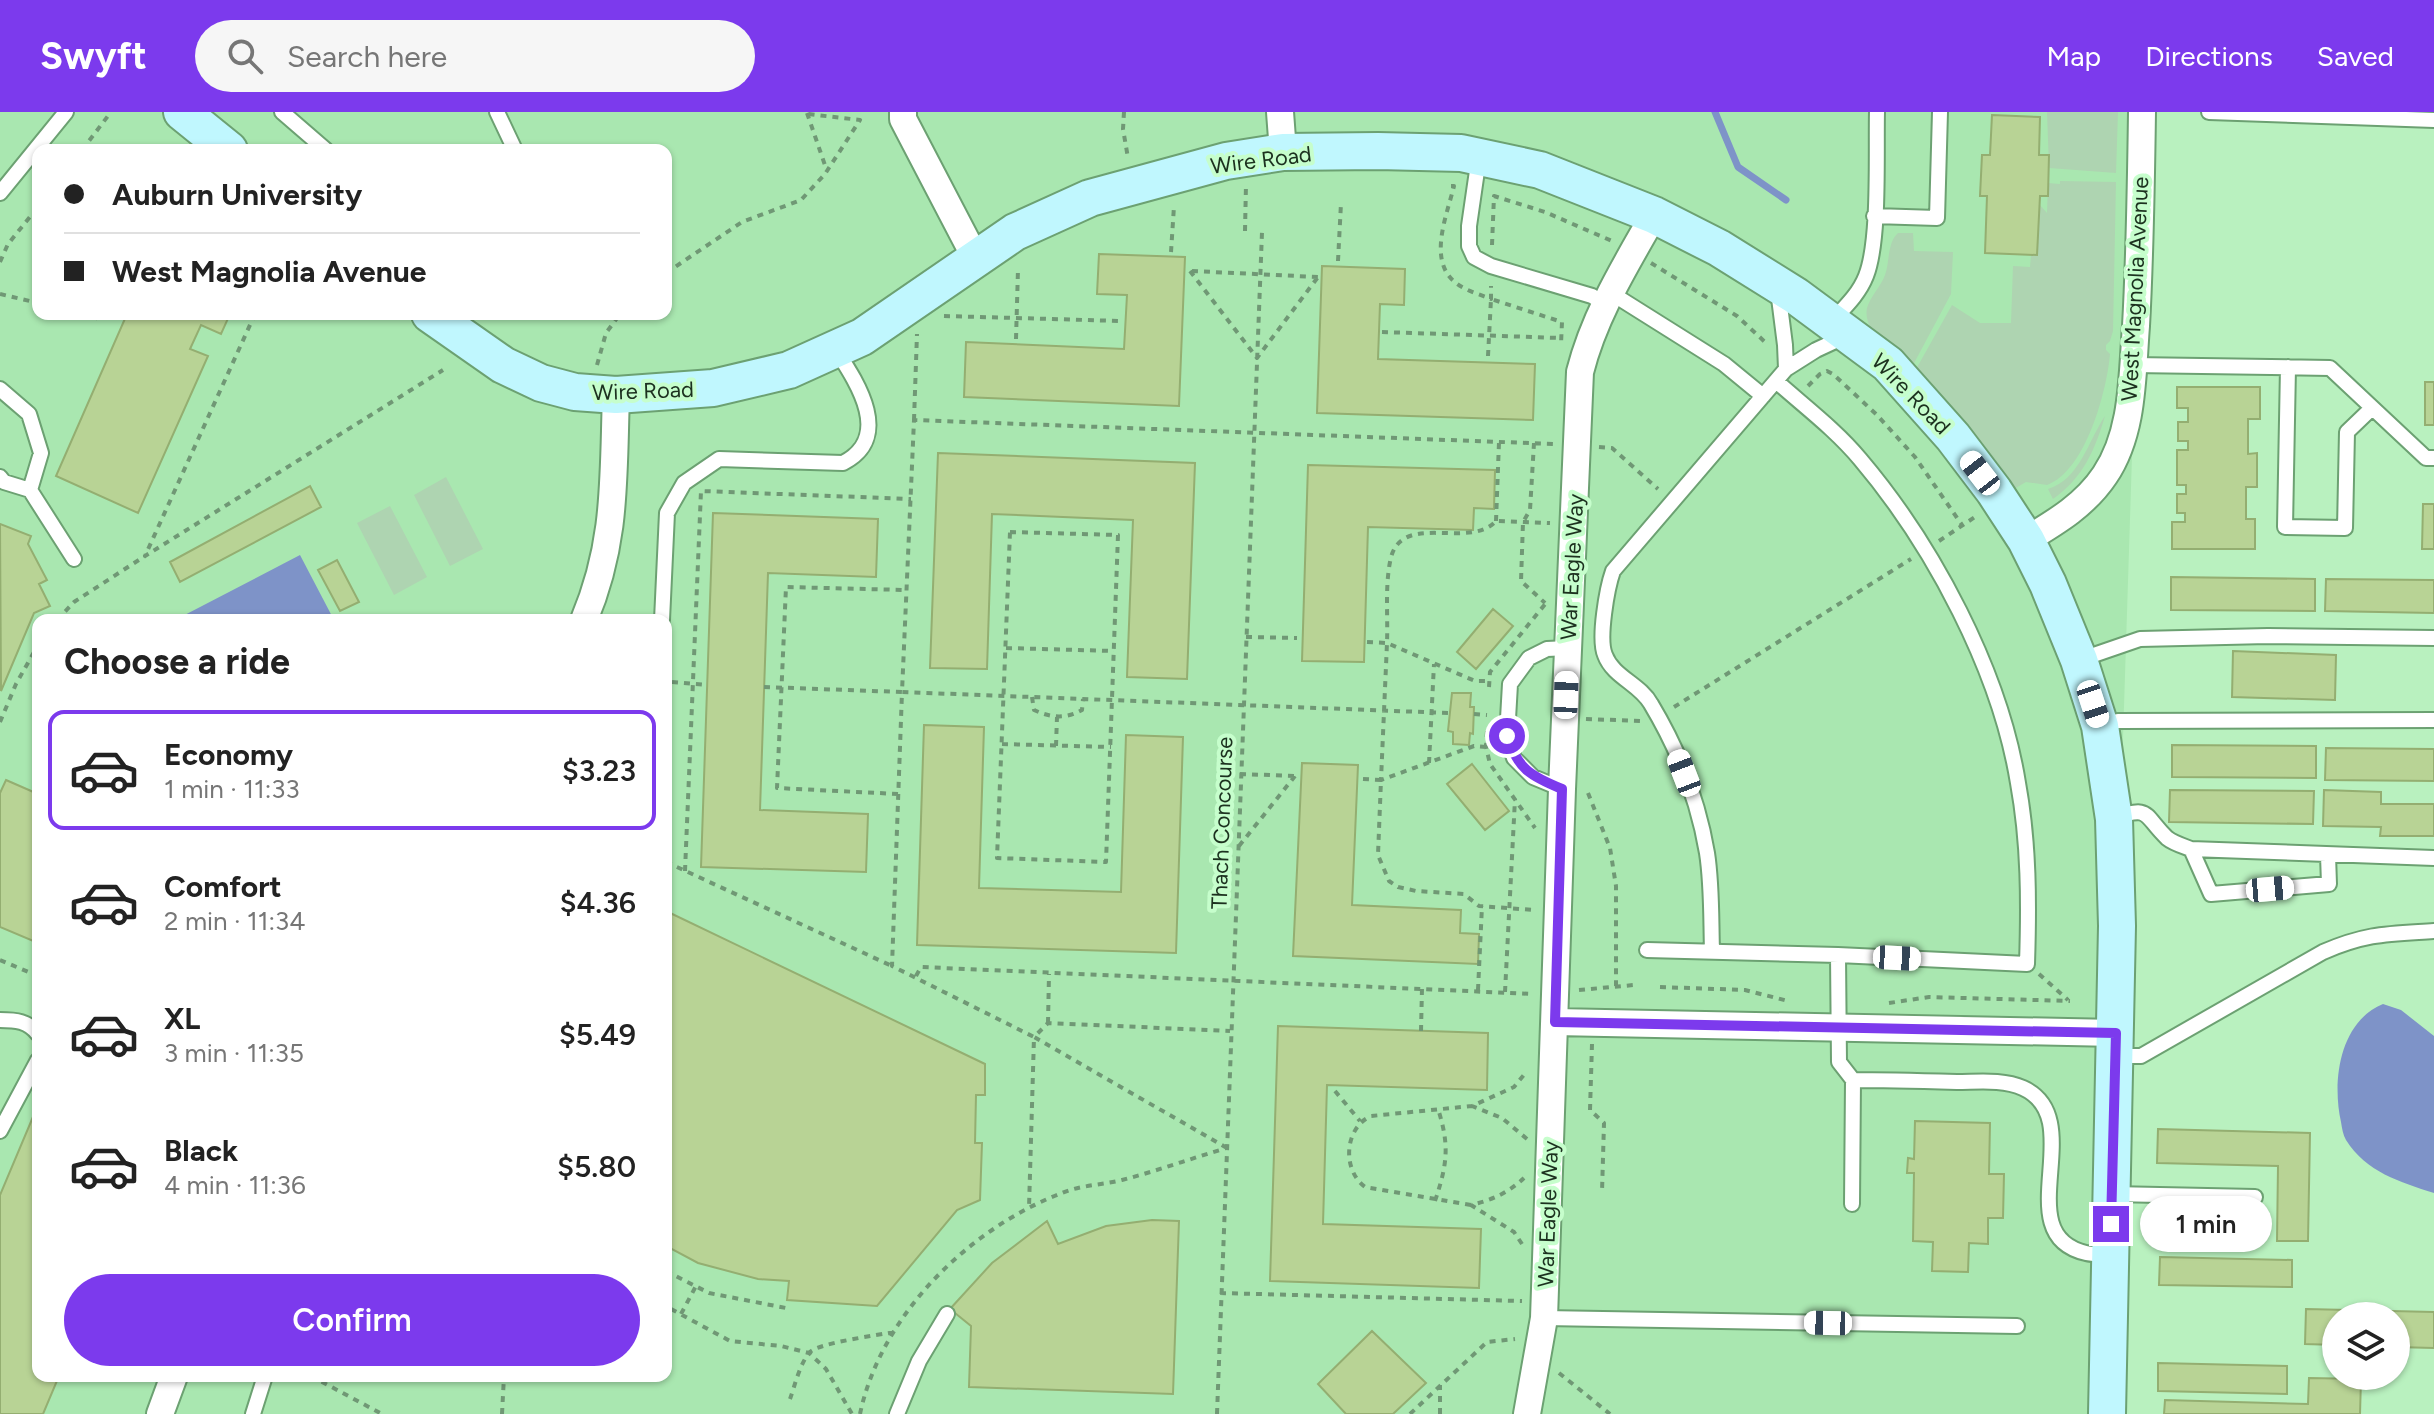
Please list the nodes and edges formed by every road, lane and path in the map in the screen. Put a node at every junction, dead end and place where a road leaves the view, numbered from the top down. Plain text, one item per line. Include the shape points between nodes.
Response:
1 (66, 112) edge
2 (111, 112) edge
3 (182, 112) edge
4 (282, 112) edge
5 (497, 112) edge
6 (903, 112) edge
7 (1124, 112) edge
8 (1280, 112) edge
9 (1877, 112) edge
10 (1940, 112) edge
11 (2142, 112) edge
12 (2209, 112) edge
13 (807, 113) edge
14 (2434, 120) edge
15 (40, 144) edge
16 (87, 144) edge
17 (222, 144) edge
18 (319, 144) edge
19 (512, 144) edge
20 (1283, 152) junction
21 (32, 154) edge
22 (1479, 157) junction
23 (1129, 160) dead end
24 (827, 171) junction
25 (1247, 182) dead end
26 (0, 193) edge
27 (1341, 203) dead end
28 (1174, 205) dead end
29 (32, 214) edge
30 (1654, 215) junction
31 (1874, 216) junction
32 (1245, 231) dead end
33 (1262, 232) dead end
34 (1634, 251) junction
35 (1171, 252) dead end
36 (976, 259) junction
37 (1338, 261) dead end
38 (0, 262) edge
39 (1491, 266) junction
40 (672, 269) edge
41 (1018, 269) dead end
42 (1260, 274) junction
43 (1777, 283) junction
44 (0, 294) edge
45 (1608, 298) junction
46 (1491, 299) junction
47 (32, 302) edge
48 (938, 316) dead end
49 (1017, 318) junction
50 (252, 320) edge
51 (439, 320) edge
52 (616, 320) edge
53 (1122, 321) dead end
54 (1562, 326) dead end
55 (1841, 328) junction
56 (1382, 332) dead end
57 (917, 333) dead end
58 (1488, 335) junction
59 (1561, 338) dead end
60 (1016, 339) dead end
61 (835, 349) junction
62 (1772, 349) dead end
63 (1488, 356) dead end
64 (1257, 358) junction
65 (2133, 365) junction
66 (2288, 367) junction
67 (1786, 369) junction
68 (443, 370) dead end
69 (607, 381) junction
70 (1776, 381) junction
71 (1808, 386) dead end
72 (0, 389) edge
73 (1763, 396) junction
74 (2372, 408) junction
75 (914, 420) junction
76 (1254, 434) junction
77 (1499, 442) junction
78 (1534, 443) junction
79 (1556, 444) dead end
80 (1589, 446) dead end
81 (2434, 458) edge
82 (0, 477) edge
83 (30, 490) junction
84 (911, 499) junction
85 (1672, 501) junction
86 (1983, 512) dead end
87 (1496, 521) junction
88 (1523, 522) junction
89 (1553, 523) dead end
90 (1962, 525) junction
91 (2026, 540) junction
92 (1925, 549) junction
93 (145, 556) junction
94 (74, 559) dead end
95 (906, 590) junction
96 (1550, 598) dead end
97 (1545, 603) junction
98 (63, 614) edge
99 (587, 614) edge
100 (662, 614) edge
101 (1246, 637) junction
102 (1297, 638) dead end
103 (2434, 638) edge
104 (1367, 642) dead end
105 (1387, 643) junction
106 (1006, 648) junction
107 (1568, 648) junction
108 (1114, 651) junction
109 (32, 656) edge
110 (2079, 660) junction
111 (1434, 664) junction
112 (1490, 672) dead end
113 (1489, 681) dead end
114 (672, 682) dead end
115 (693, 684) junction
116 (707, 685) dead end
117 (764, 687) dead end
118 (782, 687) junction
119 (902, 692) junction
120 (1004, 696) junction
121 (1032, 697) junction
122 (1083, 699) junction
123 (1113, 700) junction
124 (1243, 704) junction
125 (1384, 710) junction
126 (1432, 712) junction
127 (1448, 713) dead end
128 (1474, 714) dead end
129 (1487, 715) dead end
130 (1057, 717) junction
131 (1659, 717) junction
132 (1581, 719) dead end
133 (1588, 720) junction
134 (2434, 720) edge
135 (0, 722) edge
136 (2100, 726) junction
137 (1587, 733) dead end
138 (1002, 744) junction
139 (1056, 746) junction
140 (1111, 747) junction
141 (1429, 763) junction
142 (1240, 774) junction
143 (1363, 779) dead end
144 (1381, 780) junction
145 (1573, 787) junction
146 (898, 794) junction
147 (1515, 799) junction
148 (2114, 819) junction
149 (1539, 834) dead end
150 (1237, 848) junction
151 (2191, 849) junction
152 (2328, 855) junction
153 (2434, 858) edge
154 (672, 865) edge
155 (685, 871) junction
156 (1482, 906) junction
157 (1509, 908) junction
158 (1540, 910) dead end
159 (2434, 931) edge
160 (1647, 950) dead end
161 (1712, 951) junction
162 (1838, 955) junction
163 (0, 960) edge
164 (2027, 964) junction
165 (892, 966) junction
166 (32, 973) edge
167 (1049, 974) junction
168 (915, 977) junction
169 (1537, 980) dead end
170 (1232, 981) junction
171 (1634, 985) dead end
172 (1616, 986) junction
173 (1660, 987) dead end
174 (1422, 988) junction
175 (1478, 990) junction
176 (1569, 991) dead end
177 (1505, 992) junction
178 (1789, 1001) dead end
179 (1887, 1003) dead end
180 (0, 1020) edge
181 (1555, 1022) junction
182 (1048, 1023) junction
183 (32, 1026) edge
184 (1839, 1026) junction
185 (1230, 1031) junction
186 (1421, 1031) dead end
187 (1034, 1037) junction
188 (1592, 1037) dead end
189 (2115, 1045) junction
190 (1529, 1067) dead end
191 (32, 1071) edge
192 (1853, 1080) junction
193 (1335, 1091) dead end
194 (1472, 1106) junction
195 (1438, 1109) junction
196 (1360, 1121) junction
197 (0, 1131) edge
198 (1530, 1142) dead end
199 (1227, 1148) junction
200 (1529, 1173) dead end
201 (1602, 1192) dead end
202 (2112, 1194) junction
203 (2255, 1197) dead end
204 (1435, 1201) junction
205 (1852, 1204) dead end
206 (1471, 1205) junction
207 (1029, 1208) junction
208 (1526, 1250) dead end
209 (2111, 1255) junction
210 (672, 1274) edge
211 (696, 1286) junction
212 (1220, 1293) junction
213 (786, 1308) dead end
214 (672, 1310) edge
215 (1534, 1310) junction
216 (681, 1314) junction
217 (947, 1314) dead end
218 (2017, 1326) dead end
219 (895, 1332) junction
220 (1522, 1339) dead end
221 (809, 1353) junction
222 (1553, 1368) dead end
223 (172, 1382) edge
224 (263, 1382) edge
225 (322, 1382) edge
226 (504, 1382) edge
227 (1440, 1385) junction
228 (790, 1399) dead end
229 (160, 1414) edge
230 (253, 1414) edge
231 (382, 1414) edge
232 (502, 1414) edge
233 (852, 1414) edge
234 (860, 1414) edge
235 (897, 1414) edge
236 (1217, 1414) edge
237 (1410, 1414) edge
238 (1440, 1414) edge
239 (1527, 1414) edge
240 (1610, 1414) edge
241 (2107, 1414) edge

1 - 15 lane
2 - 16 path
3 - 17 street
4 - 18 lane
5 - 19 lane
6 - 36 street
7 - 23 path
8 - 20 street
9 - 31 lane
10 - 31 lane via 1937,218
11 - 65 street, West Magnolia Avenue
12 - 14 lane
13 - 24 path
13 - 24 path via 860,120
20 - 22 street, Wire Road
20 - 36 street, Wire Road via 1226,161 1090,198 1015,232
21 - 26 lane
22 - 30 street, Wire Road via 1540,170
22 - 39 lane via 1469,246 1474,257
24 - 40 path via 801,200 742,222
25 - 32 path
27 - 37 path
28 - 35 path
29 - 38 path
30 - 34 street, War Eagle Way
30 - 43 street, Wire Road
31 - 55 lane via 1867,274
33 - 42 path, Thach Concourse
34 - 39 path via 1575,223 1494,196
34 - 45 street, War Eagle Way
34 - 62 path via 1737,316
36 - 61 street, Wire Road via 862,337
39 - 45 lane
39 - 46 path
41 - 49 path
42 - 64 path, Thach Concourse
42 - 64 path via 1318,277
42 - 64 path via 1190,271
43 - 55 street, Wire Road
43 - 67 lane
44 - 47 path
45 - 73 lane via 1724,364
45 - 107 street, War Eagle Way via 1580,372
46 - 54 path
46 - 58 path
48 - 49 path
49 - 53 path
49 - 60 path
50 - 93 path
51 - 69 street, Wire Road via 503,365 541,383 575,392
52 - 69 path via 606,333
55 - 67 lane
55 - 91 street, Wire Road via 1888,364 1953,437
56 - 58 path
57 - 75 path
58 - 59 path
58 - 63 path
61 - 69 street, Wire Road via 789,370 713,388
61 - 100 lane via 867,403 861,448 843,463 719,459 684,483 667,513
64 - 76 path, Thach Concourse
65 - 66 lane
65 - 91 street, West Magnolia Avenue via 2121,441 2106,474 2064,518
66 - 74 lane via 2330,368
66 - 74 lane via 2285,527 2345,528 2347,432
67 - 70 lane
68 - 93 path
69 - 99 street via 614,504 599,585
70 - 73 lane
70 - 92 lane via 1858,456
71 - 90 path via 1820,374 1833,374 1915,457
72 - 83 lane via 29,414 41,453
73 - 85 lane
74 - 81 lane via 2426,458
75 - 76 path
75 - 84 path
76 - 77 path
76 - 101 path, Thach Concourse
77 - 78 path
77 - 87 path
78 - 79 path
78 - 88 path via 1530,510
80 - 85 path via 1612,448
82 - 83 lane
83 - 94 lane
84 - 95 path
84 - 115 path via 701,491
85 - 131 lane via 1613,571 1606,591 1604,654 1613,669 1649,699
86 - 90 path
87 - 88 path
87 - 105 path via 1477,533 1422,532 1396,547 1390,561
88 - 89 path
88 - 97 path via 1521,581
90 - 92 path
91 - 110 street
92 - 131 path
92 - 164 lane via 1986,673 2009,743 2026,844
93 - 98 path
95 - 118 path via 786,587
95 - 119 path
96 - 97 path
97 - 112 path
101 - 102 path
101 - 124 path, Thach Concourse
103 - 110 lane via 2140,639
104 - 105 path
105 - 111 path
105 - 125 path
106 - 108 path
106 - 108 path via 1010,532 1118,535
106 - 120 path
107 - 145 street, War Eagle Way
107 - 145 lane via 1547,649 1529,658 1510,684 1507,736 1514,758 1533,777
108 - 123 path
109 - 135 path
110 - 136 street
111 - 113 path via 1475,681
111 - 126 path
114 - 115 path
115 - 116 path
115 - 155 path
117 - 118 path
118 - 119 path
118 - 146 path via 777,788
119 - 120 path
119 - 146 path
120 - 121 path
120 - 138 path
121 - 122 path
121 - 130 path via 1034,710
122 - 123 path
122 - 130 path via 1082,710
123 - 124 path
123 - 140 path
124 - 125 path
124 - 142 path, Thach Concourse
125 - 126 path
125 - 144 path
126 - 127 path
126 - 141 path
128 - 129 path
130 - 139 path
131 - 133 path
131 - 161 lane via 1675,747 1707,853
132 - 133 path
133 - 137 path
134 - 136 lane via 2118,721
136 - 148 street
138 - 139 path
138 - 140 path via 997,858 1106,862
139 - 140 path
141 - 144 path
141 - 147 path via 1474,746 1486,747 1490,764
142 - 150 path, Thach Concourse
142 - 150 path via 1295,776
143 - 144 path
144 - 156 path via 1378,855 1389,881 1416,891 1464,894
145 - 172 path via 1610,848 1616,886
145 - 181 street, War Eagle Way
146 - 165 path
147 - 149 path
147 - 157 path
148 - 151 lane via 2137,810 2149,814 2169,840
148 - 189 street
150 - 170 path, Thach Concourse
151 - 152 lane
151 - 152 lane via 2211,894 2329,884
152 - 153 lane
154 - 155 path
155 - 165 path
156 - 157 path
156 - 175 path
157 - 158 path
157 - 177 path
159 - 189 lane via 2353,939 2141,1056
160 - 161 lane
161 - 162 lane
162 - 164 lane
162 - 184 lane
163 - 166 path
164 - 179 path via 2070,1001 1929,997
165 - 168 path
167 - 168 path via 921,967
167 - 170 path
167 - 182 path
168 - 187 path
169 - 177 path via 1536,994
170 - 174 path
170 - 185 path, Thach Concourse
171 - 172 path
172 - 176 path
173 - 178 path via 1745,990
174 - 175 path
174 - 186 path
175 - 177 path
180 - 183 lane
181 - 184 street
181 - 215 street, War Eagle Way
182 - 185 path
182 - 187 path
184 - 189 street
184 - 192 lane via 1839,1062
185 - 199 path, Thach Concourse
187 - 199 path
187 - 207 path
188 - 201 path via 1590,1110 1604,1123
189 - 202 street
190 - 194 path via 1514,1087
191 - 197 lane
192 - 205 lane
192 - 209 lane via 2006,1083 2037,1097 2051,1123 2049,1216 2056,1236 2086,1253
193 - 196 path
194 - 195 path
194 - 198 path via 1502,1118
195 - 196 path
195 - 204 path via 1447,1156
196 - 204 path via 1351,1142 1356,1180 1365,1187
199 - 207 path via 1064,1192
199 - 212 path, Thach Concourse
200 - 206 path via 1513,1189
202 - 203 lane
202 - 209 street
204 - 206 path
206 - 208 path via 1514,1232
207 - 219 path via 965,1248 934,1278
209 - 241 street
210 - 211 path
211 - 213 path
211 - 216 path
212 - 215 path
212 - 236 path, Thach Concourse
214 - 216 path
215 - 218 lane
215 - 239 street, War Eagle Way
216 - 221 path via 730,1341
217 - 235 lane via 919,1361
219 - 221 path via 823,1344
219 - 234 path
220 - 227 path via 1487,1342
221 - 228 path
221 - 233 path via 826,1369
222 - 240 path
223 - 229 street
224 - 230 lane
225 - 231 path
226 - 232 path
227 - 237 path
227 - 238 path

